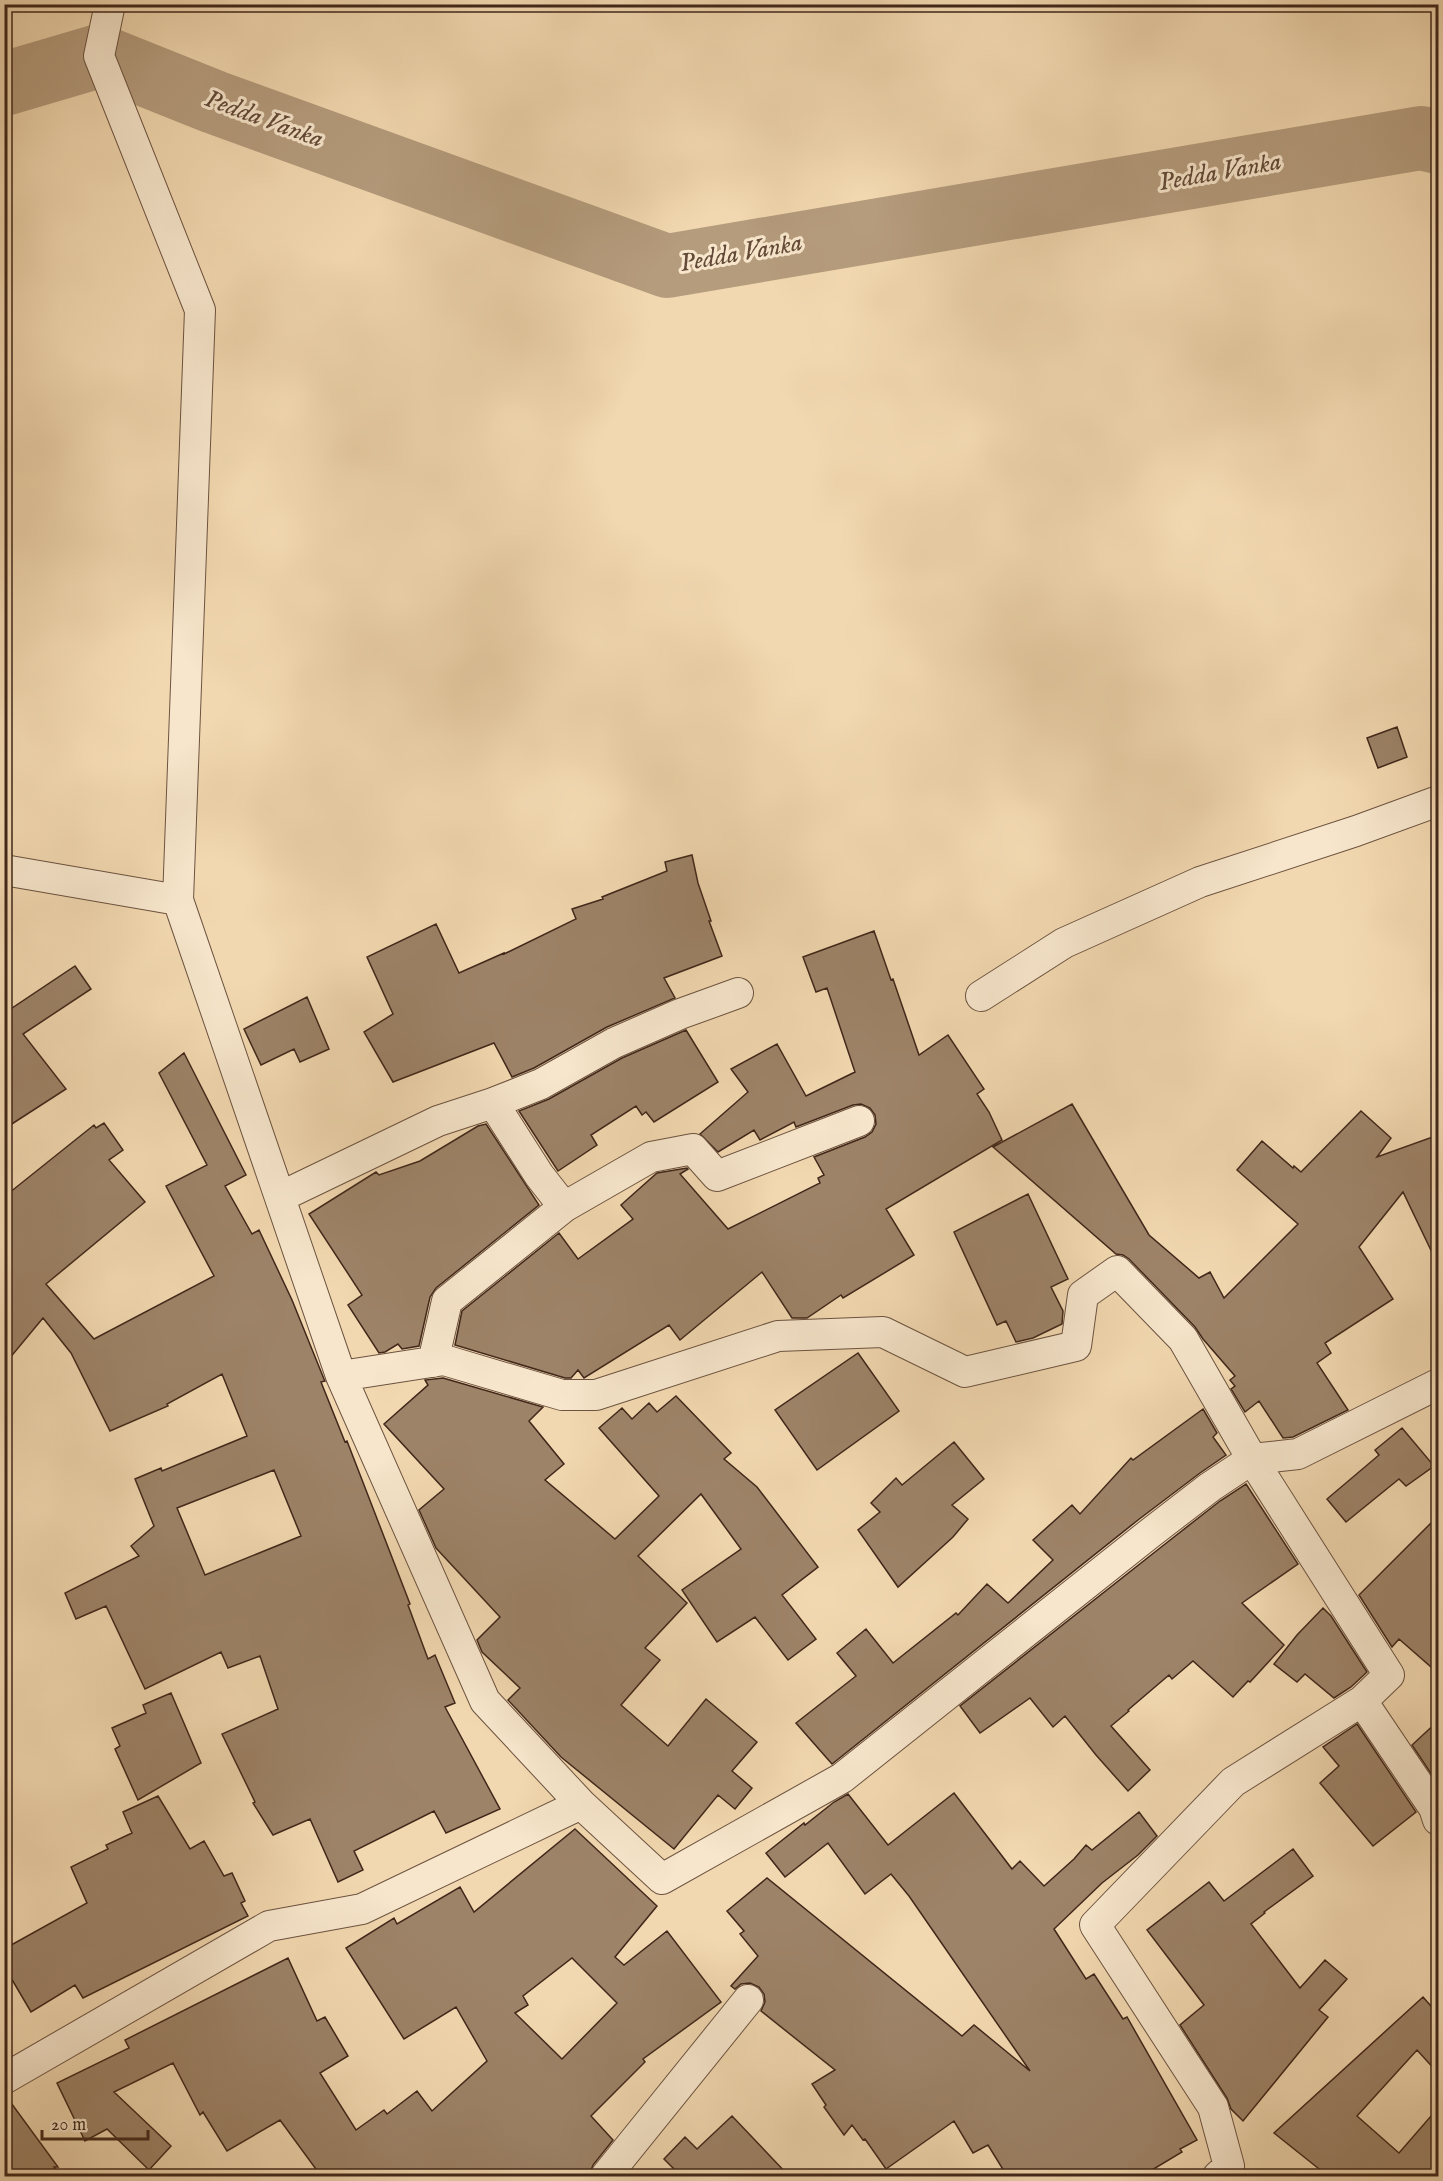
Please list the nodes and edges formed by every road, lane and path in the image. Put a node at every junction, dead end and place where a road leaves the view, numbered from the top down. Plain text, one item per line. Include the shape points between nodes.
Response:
1 (110, 4) edge
2 (1438, 801) edge
3 (4, 870) edge
4 (178, 900) junction
5 (738, 993) dead end
6 (981, 996) dead end
7 (493, 1103) junction
8 (860, 1120) dead end
9 (280, 1197) junction
10 (564, 1207) junction
11 (433, 1362) junction
12 (341, 1376) junction
13 (1438, 1384) edge
14 (1252, 1458) junction
15 (1362, 1701) junction
16 (581, 1804) junction
17 (1438, 1820) edge
18 (748, 2000) dead end
19 (4, 2079) edge
20 (606, 2176) edge
21 (1218, 2176) edge

1 - 4 street via 99,56 200,310
2 - 6 street via 1200,882 1064,943
3 - 4 street
4 - 9 street
5 - 7 street via 614,1043 541,1084
7 - 9 street via 438,1121
7 - 10 street via 538,1175
8 - 10 street via 717,1176 693,1149 651,1157
9 - 12 street
10 - 11 street via 447,1301
11 - 12 street
11 - 14 street via 444,1360 562,1395 596,1395 778,1336 883,1332 965,1372 1076,1346 1083,1295 1117,1271 1183,1339
12 - 16 street via 485,1701
13 - 14 street via 1298,1454
14 - 15 street via 1389,1675
14 - 16 street via 1149,1534 842,1778 662,1879
15 - 17 street via 1434,1808
15 - 21 street via 1233,1782 1095,1924 1214,2107 1229,2166
16 - 19 street via 362,1909 269,1926
18 - 20 street

